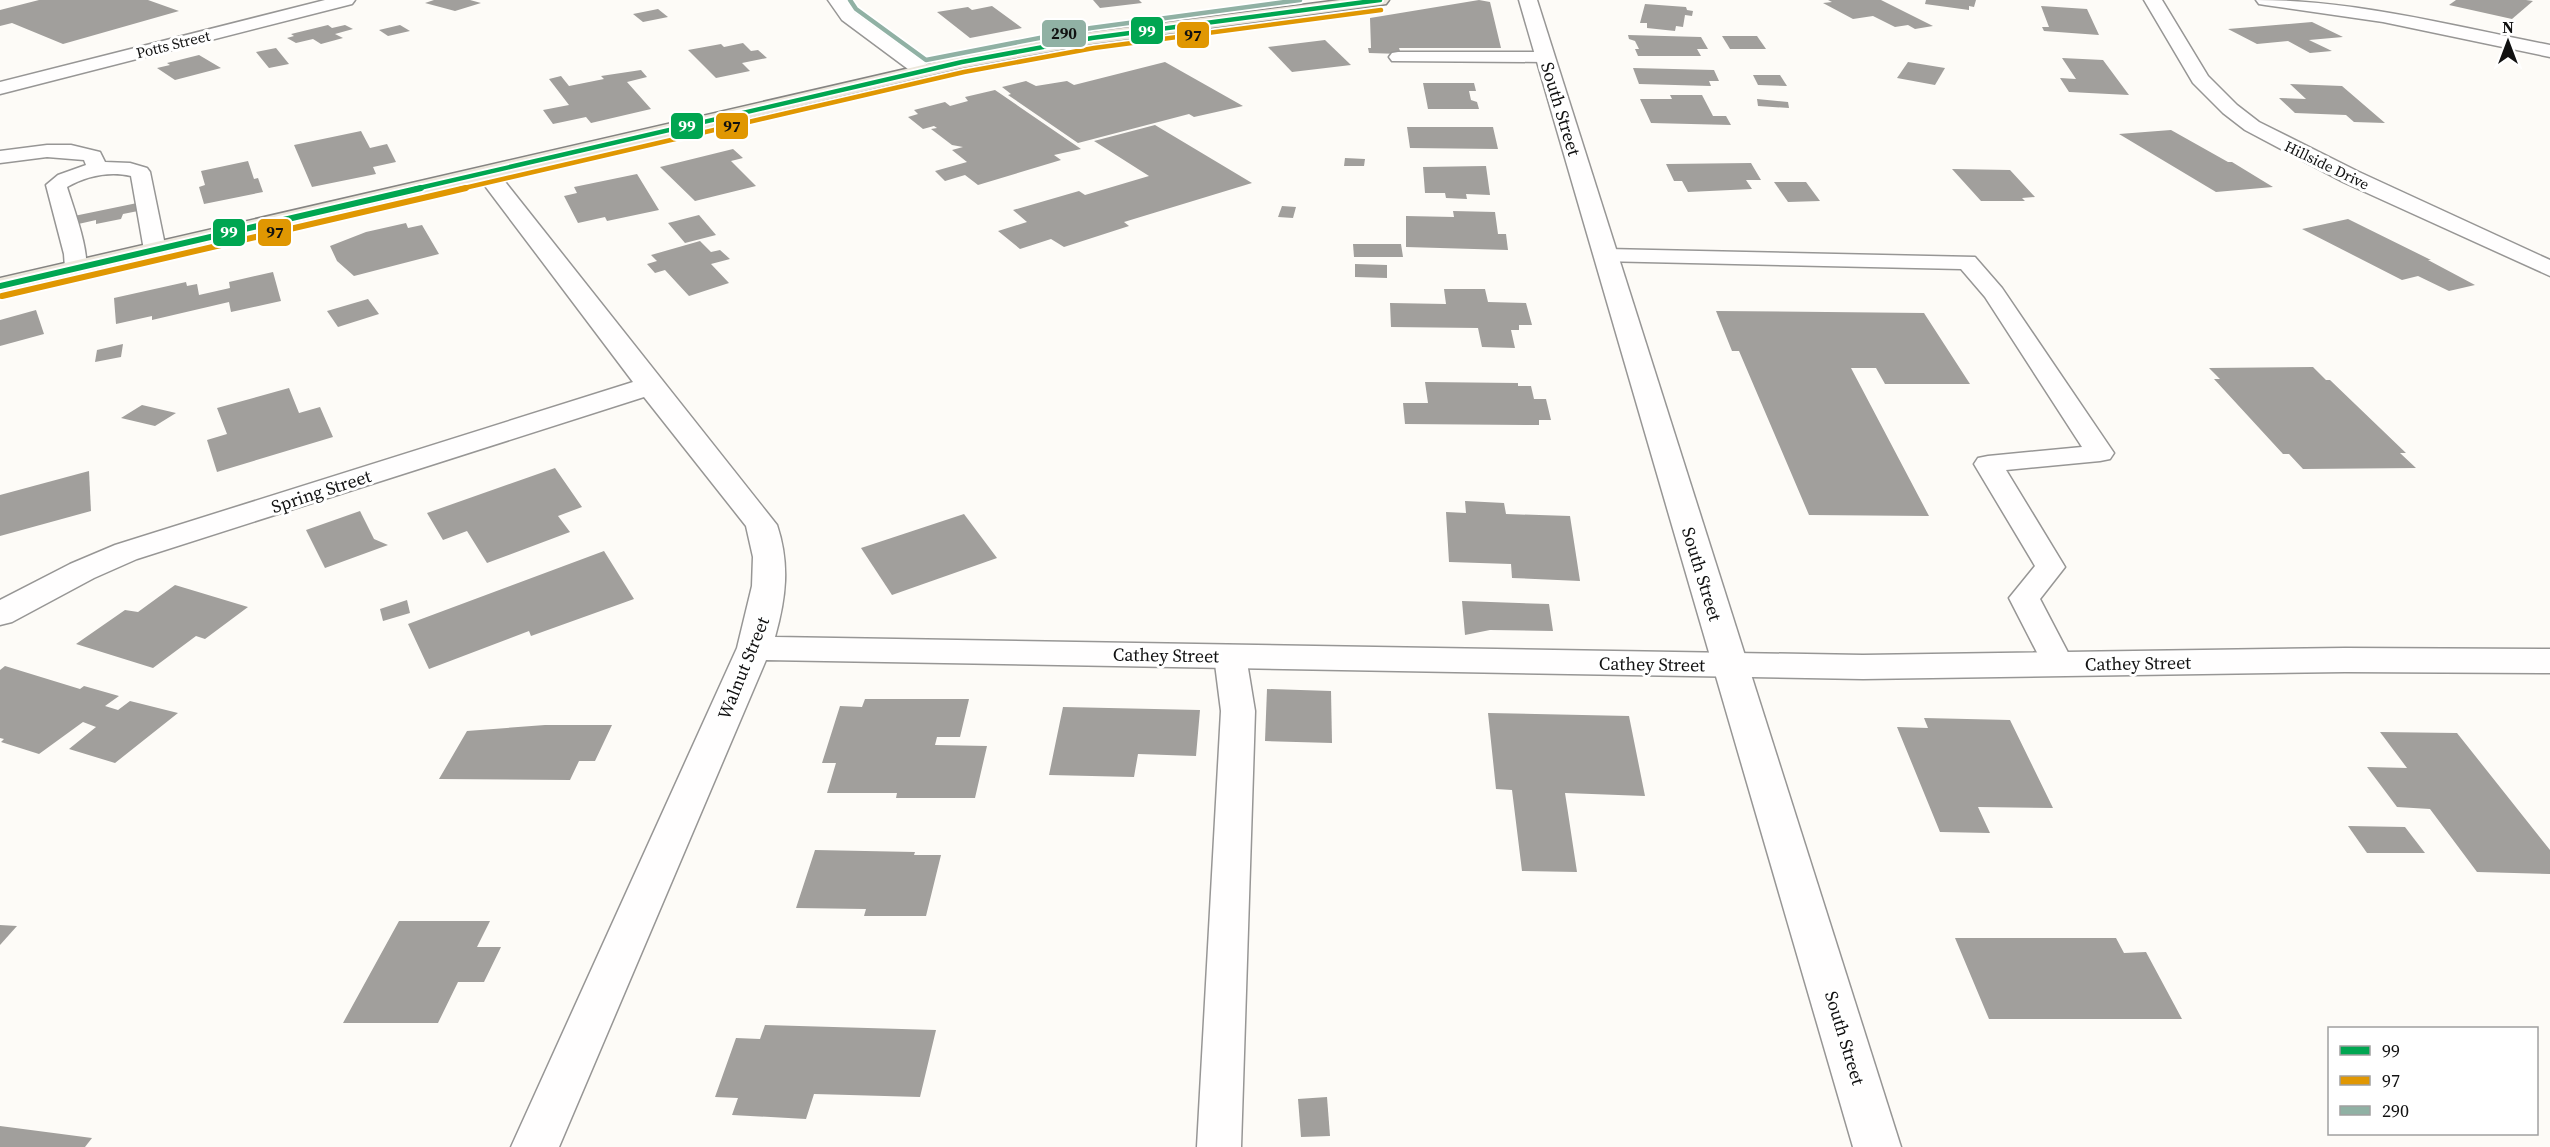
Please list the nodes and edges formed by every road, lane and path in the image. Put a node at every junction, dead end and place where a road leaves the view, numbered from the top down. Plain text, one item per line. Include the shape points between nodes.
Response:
1 (837, 0) edge
2 (1380, 0) edge
3 (1528, 0) edge
4 (2153, 0) edge
5 (2265, 0) edge
6 (337, 1) edge
7 (2550, 51) edge
8 (1398, 57) dead end
9 (1545, 57) junction
10 (923, 71) junction
11 (2, 86) edge
12 (0, 157) edge
13 (98, 170) junction
14 (488, 174) junction
15 (155, 250) junction
16 (1607, 256) junction
17 (76, 268) junction
18 (2550, 269) edge
19 (0, 286) edge
20 (650, 386) junction
21 (0, 614) edge
22 (754, 648) junction
23 (1230, 656) junction
24 (2550, 661) edge
25 (2058, 664) junction
26 (1730, 665) junction
27 (535, 1147) edge
28 (1219, 1147) edge
29 (1877, 1147) edge

1 - 10 street via 848,16
2 - 10 main road via 1092,38
3 - 9 street, South Street
4 - 18 street, Hillside Drive via 2200,79 2252,126 2351,177
5 - 7 street via 2395,19
6 - 11 street, Potts Street
8 - 9 lane
9 - 16 street, South Street
10 - 14 main road
12 - 13 lane via 84,153 93,156
13 - 15 lane via 129,168 140,172
13 - 17 lane via 56,185
14 - 15 main road
14 - 20 street, Walnut Street
15 - 17 main road
16 - 25 lane via 1967,262 1995,293 2100,453 1988,464 2050,567 2024,598
16 - 26 street, South Street
17 - 19 main road
20 - 21 street, Spring Street via 126,552
20 - 22 street, Walnut Street via 761,525 769,546 771,573 766,609
22 - 23 street, Cathey Street
22 - 27 street, Walnut Street
23 - 26 street, Cathey Street
23 - 28 lane via 1238,711
24 - 25 street, Cathey Street
25 - 26 street, Cathey Street
26 - 29 street, South Street

